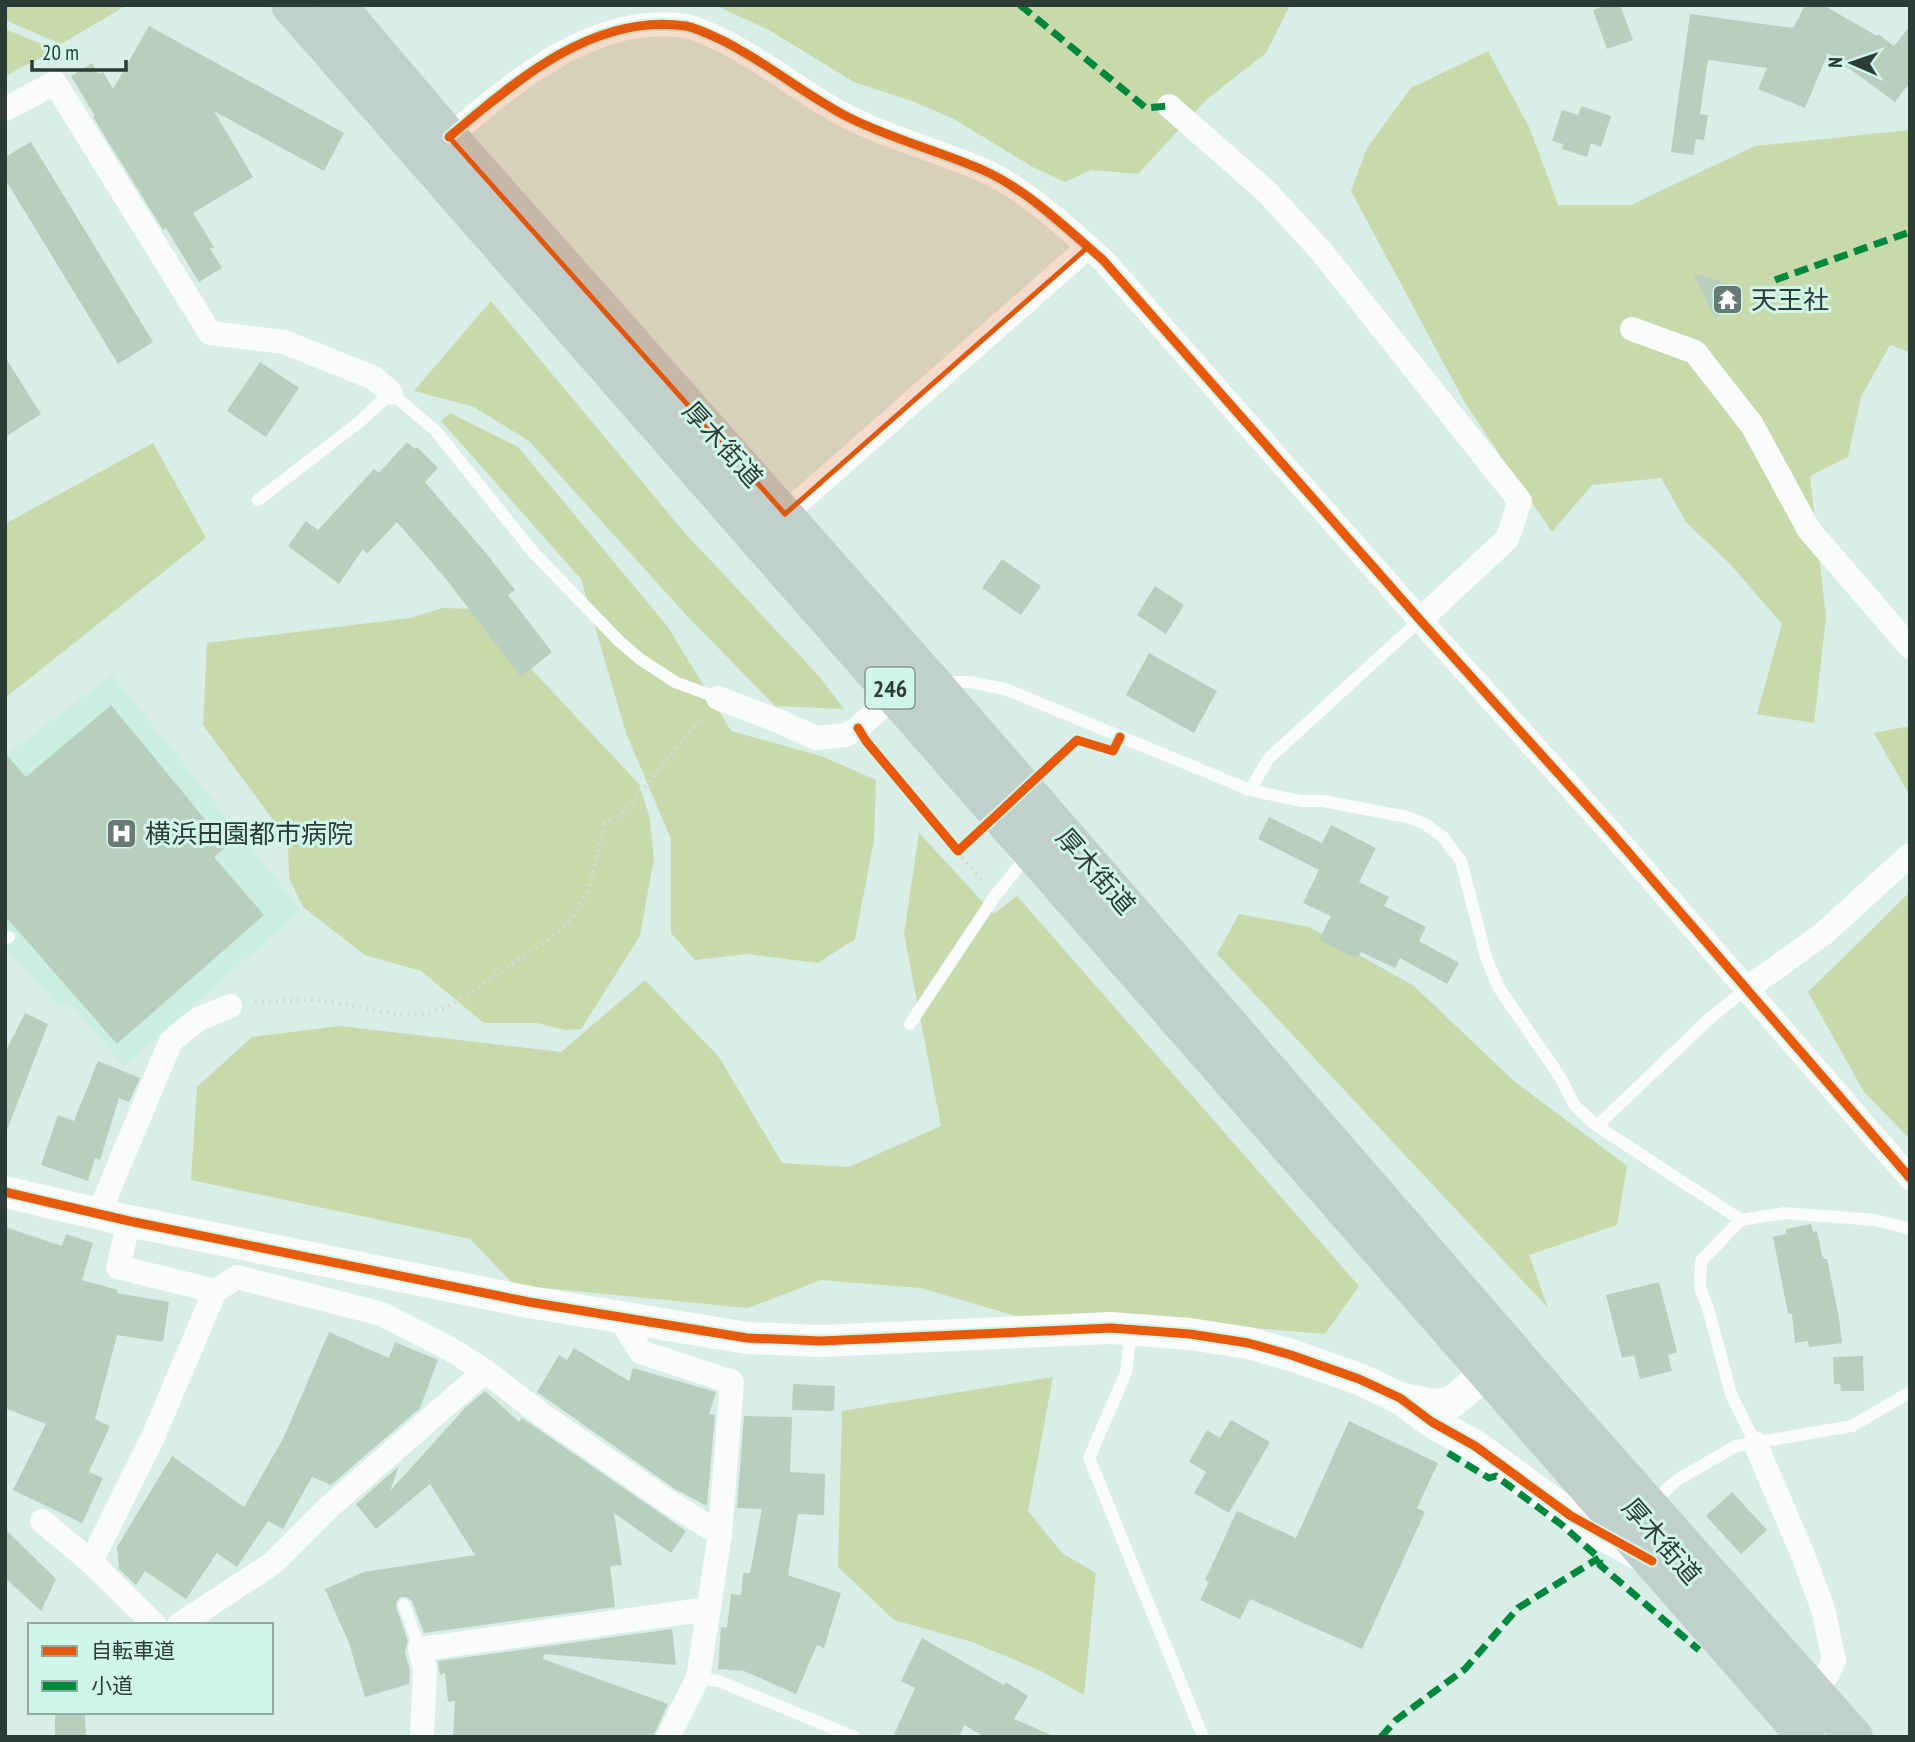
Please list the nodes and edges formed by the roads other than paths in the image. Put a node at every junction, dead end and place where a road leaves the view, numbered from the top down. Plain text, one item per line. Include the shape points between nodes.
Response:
1 (290, 5) edge
2 (337, 5) edge
3 (1168, 106) dead end
4 (5, 108) edge
5 (449, 137) junction
6 (1088, 247) junction
7 (1632, 329) dead end
8 (391, 393) junction
9 (258, 500) dead end
10 (785, 514) junction
11 (1420, 620) junction
12 (1910, 648) edge
13 (932, 682) junction
14 (896, 694) junction
15 (718, 698) joint
16 (1250, 790) junction
17 (1032, 852) junction
18 (1910, 855) edge
19 (1746, 989) junction
20 (230, 1006) road end
21 (910, 1024) dead end
22 (1597, 1126) junction
23 (1910, 1178) edge
24 (5, 1192) edge
25 (114, 1217) junction
26 (1741, 1220) junction
27 (1910, 1229) edge
28 (215, 1290) junction
29 (619, 1317) junction
30 (1132, 1329) junction
31 (1500, 1362) junction
32 (485, 1371) junction
33 (1910, 1392) edge
34 (1401, 1398) junction
35 (1755, 1443) junction
36 (1649, 1505) junction
37 (42, 1521) dead end
38 (720, 1534) junction
39 (1652, 1561) junction
40 (91, 1562) junction
41 (404, 1605) dead end
42 (709, 1609) junction
43 (153, 1623) edge
44 (182, 1623) edge
45 (420, 1649) junction
46 (698, 1678) junction
47 (1811, 1688) junction
48 (422, 1737) edge
49 (668, 1737) edge
50 (854, 1737) edge
51 (1203, 1737) edge
52 (1806, 1737) edge
53 (1854, 1737) edge

1 - 14 highway, 厚木街道 / 246
2 - 5 highway, 厚木街道 / 246
3 - 11 street via 1267,192 1321,251 1520,501 1507,539
4 - 8 street via 55,83 210,334 284,342 373,378
5 - 6 street via 555,56 595,38 642,26 688,27 738,49 851,118 987,172 1043,208
5 - 10 highway, 厚木街道 / 246
6 - 10 street
6 - 11 street
7 - 12 street via 1695,352 1752,425 1809,530
8 - 9 lane
8 - 15 lane via 435,430 533,552 619,641 674,681
10 - 13 highway, 厚木街道 / 246
11 - 16 lane via 1269,758
11 - 19 street
13 - 16 lane via 970,682 1005,689
13 - 31 highway, 厚木街道 / 246
14 - 15 street via 852,732 816,738
14 - 17 highway, 厚木街道 / 246
16 - 22 lane via 1407,817 1443,837 1461,860 1486,957 1499,988 1575,1105
17 - 21 lane via 995,897
17 - 31 highway, 厚木街道 / 246
18 - 19 street via 1822,934
19 - 22 lane via 1709,1018
19 - 23 street
20 - 25 street via 197,1020 171,1041
22 - 26 lane
24 - 25 street
25 - 28 street via 118,1267
25 - 29 street
26 - 27 lane via 1785,1213 1875,1220
26 - 35 lane via 1701,1261 1700,1288 1731,1394
28 - 32 street via 237,1277 382,1314
28 - 40 street via 153,1437
29 - 30 street via 747,1338
29 - 38 street via 641,1352 732,1382
30 - 34 street via 1248,1343 1359,1379
30 - 51 lane via 1126,1373 1089,1458
31 - 34 street via 1452,1402 1435,1405
31 - 36 highway, 厚木街道 / 246
31 - 39 highway, 厚木街道 / 246
32 - 38 street
32 - 44 street via 328,1508 273,1563
33 - 35 lane via 1853,1426
34 - 39 street via 1571,1516
35 - 36 lane via 1736,1446 1677,1480
35 - 47 street via 1803,1555 1834,1660 1827,1675
36 - 47 highway, 厚木街道 / 246
37 - 40 street
38 - 42 street
39 - 52 highway, 厚木街道 / 246
40 - 43 street
41 - 45 lane
42 - 45 street
42 - 46 street
45 - 48 street via 425,1670
46 - 49 street
46 - 50 lane via 719,1681
47 - 53 highway, 厚木街道 / 246

